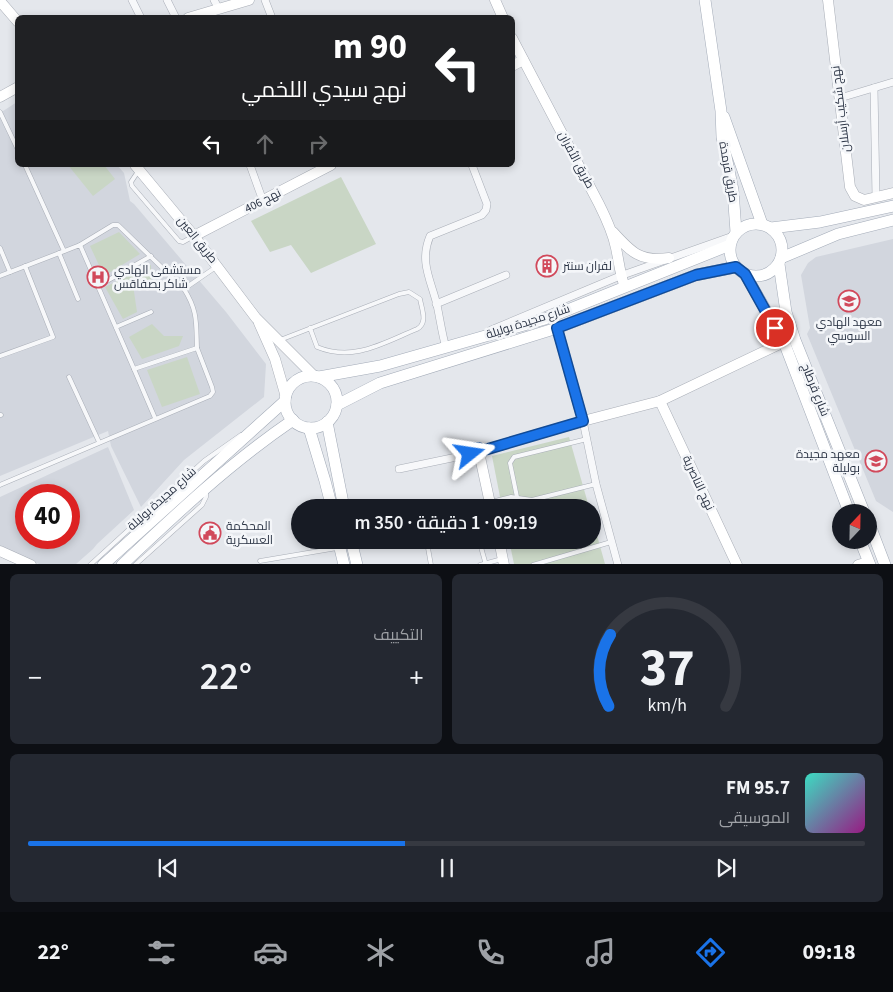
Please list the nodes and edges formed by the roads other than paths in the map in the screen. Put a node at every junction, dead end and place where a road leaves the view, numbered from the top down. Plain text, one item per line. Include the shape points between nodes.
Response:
1 (132, 0) edge
2 (167, 0) edge
3 (250, 0) edge
4 (265, 0) edge
5 (495, 0) edge
6 (705, 0) edge
7 (828, 0) edge
8 (0, 1) edge
9 (216, 5) edge
10 (140, 15) edge
11 (174, 15) edge
12 (198, 15) edge
13 (271, 15) edge
14 (502, 15) edge
15 (15, 18) edge
16 (515, 44) edge
17 (523, 60) junction
18 (515, 64) edge
19 (893, 82) edge
20 (874, 88) junction
21 (15, 89) edge
22 (0, 97) edge
23 (840, 98) junction
24 (721, 111) junction
25 (0, 112) edge
26 (15, 144) edge
27 (25, 167) edge
28 (251, 167) edge
29 (326, 167) edge
30 (473, 167) edge
31 (137, 168) edge
32 (893, 192) edge
33 (876, 197) junction
34 (263, 201) junction
35 (893, 206) edge
36 (893, 220) edge
37 (767, 226) junction
38 (611, 231) junction
39 (194, 236) junction
40 (733, 238) junction
41 (80, 245) junction
42 (0, 248) edge
43 (64, 251) junction
44 (59, 253) junction
45 (151, 256) junction
46 (669, 258) junction
47 (780, 261) junction
48 (25, 266) junction
49 (218, 266) junction
50 (740, 270) junction
51 (10, 272) junction
52 (506, 275) dead end
53 (0, 276) edge
54 (620, 276) junction
55 (98, 286) junction
56 (625, 288) junction
57 (184, 289) junction
58 (78, 299) dead end
59 (436, 304) junction
60 (151, 312) dead end
61 (256, 318) junction
62 (116, 327) junction
63 (310, 328) junction
64 (557, 328) junction
65 (279, 341) junction
66 (784, 342) junction
67 (451, 347) junction
68 (197, 348) junction
69 (0, 356) edge
70 (134, 369) junction
71 (69, 377) dead end
72 (316, 377) junction
73 (286, 399) junction
74 (660, 401) junction
75 (337, 405) junction
76 (155, 418) junction
77 (293, 420) junction
78 (583, 421) junction
79 (262, 422) junction
80 (327, 422) junction
81 (309, 428) junction
82 (587, 439) junction
83 (99, 442) junction
84 (477, 454) junction
85 (399, 469) dead end
86 (596, 484) junction
87 (0, 485) edge
88 (207, 487) junction
89 (517, 497) junction
90 (330, 499) edge
91 (342, 499) edge
92 (489, 499) edge
93 (503, 499) edge
94 (846, 504) edge
95 (861, 504) edge
96 (611, 542) junction
97 (878, 546) edge
98 (314, 549) edge
99 (340, 549) edge
100 (354, 549) edge
101 (428, 549) edge
102 (482, 549) edge
103 (500, 549) edge
104 (862, 549) edge
105 (0, 551) edge
106 (260, 560) dead end
107 (503, 562) edge
108 (31, 564) edge
109 (90, 564) edge
110 (103, 564) edge
111 (122, 564) edge
112 (135, 564) edge
113 (344, 564) edge
114 (357, 564) edge
115 (431, 564) edge
116 (480, 564) edge
117 (486, 564) edge
118 (533, 564) edge
119 (618, 564) edge
120 (736, 564) edge
121 (865, 564) edge
122 (885, 564) edge

1 - 10 street
2 - 11 street
3 - 9 street
4 - 13 street
5 - 14 street
6 - 24 main road, طريق قرمدة
7 - 23 street, نهج شكيب أرسلان
8 - 15 street
9 - 12 street
16 - 17 street, طريق الأفران
17 - 18 street
17 - 38 street, طريق الأفران
19 - 20 street
20 - 23 street
20 - 33 street
21 - 22 street
23 - 33 street, نهج شكيب أرسلان via 850,187 860,199
24 - 37 main road, طريق قرمدة
24 - 40 main road, طريق قرمدة via 722,137 731,174
25 - 26 lane
27 - 43 lane
28 - 34 street
29 - 34 street, نهج 406
30 - 59 street via 487,204 486,210 482,215 430,236 426,246 425,258
31 - 39 street, طريق العين
31 - 39 lane via 132,186 179,241
32 - 33 street
34 - 39 street, نهج 406
35 - 37 main road via 820,222
36 - 47 main road via 838,234
37 - 40 main road via 748,224
37 - 47 main road via 781,241
38 - 46 street via 638,256
38 - 54 street, طريق الأفران
39 - 49 street, طريق العين
40 - 46 street
40 - 50 main road via 730,253
40 - 56 main road, شارع مجيدة بوليلة
41 - 43 lane
41 - 45 lane via 118,225
41 - 55 lane
42 - 51 lane
43 - 44 lane
44 - 48 lane
44 - 58 lane
45 - 55 lane
45 - 57 lane
46 - 54 street
47 - 50 main road via 774,270 760,276
47 - 95 main road, شارع قرطاج via 786,312 795,340
48 - 51 lane
48 - 69 lane via 53,337
49 - 57 lane
49 - 61 street, طريق العين
50 - 64 main road, شارع مجيدة بوليلة via 696,275
50 - 66 main road, شارع قرطاج
51 - 53 lane
52 - 59 street
54 - 56 street, طريق الأفران
54 - 67 street
55 - 62 lane
56 - 67 main road, شارع مجيدة بوليلة via 544,319
57 - 68 lane via 196,314
59 - 67 street
60 - 62 lane
61 - 65 street, طريق العين
61 - 73 street, طريق العين via 275,359
62 - 70 lane
63 - 63 lane via 409,292 420,299 424,322 416,329 362,352 345,354 318,347
63 - 65 lane
64 - 75 main road, شارع مجيدة بوليلة via 380,383
64 - 78 street
65 - 72 street, طريق العين
66 - 74 street
66 - 94 main road, شارع قرطاج
67 - 72 main road, شارع مجيدة بوليلة via 356,372
68 - 70 lane
68 - 76 lane via 212,387 210,396
70 - 76 lane
71 - 83 lane
72 - 73 main road via 296,381
72 - 75 main road via 326,380 335,391
73 - 77 main road
73 - 79 main road, شارع مجيدة بوليلة
74 - 78 street
74 - 120 street, نهج الناصرية
75 - 80 main road
76 - 83 lane
77 - 81 main road
77 - 88 main road, شارع مجيدة بوليلة via 247,452
78 - 82 street
78 - 84 street
79 - 109 lane, شارع مجيدة بوليلة via 204,461
79 - 110 main road, شارع مجيدة بوليلة
80 - 81 main road
80 - 91 main road
81 - 90 main road
82 - 86 street
82 - 89 lane via 514,457 510,464
83 - 87 lane
84 - 85 street
84 - 92 street
86 - 89 lane via 532,500
86 - 96 street
88 - 111 main road, شارع مجيدة بوليلة
88 - 112 lane via 202,505
89 - 93 lane
96 - 118 lane
96 - 119 street
97 - 122 main road
98 - 106 lane
99 - 113 main road
100 - 114 main road
101 - 115 lane
102 - 117 lane
103 - 107 street
104 - 121 main road
105 - 108 street
107 - 117 lane
116 - 117 lane

